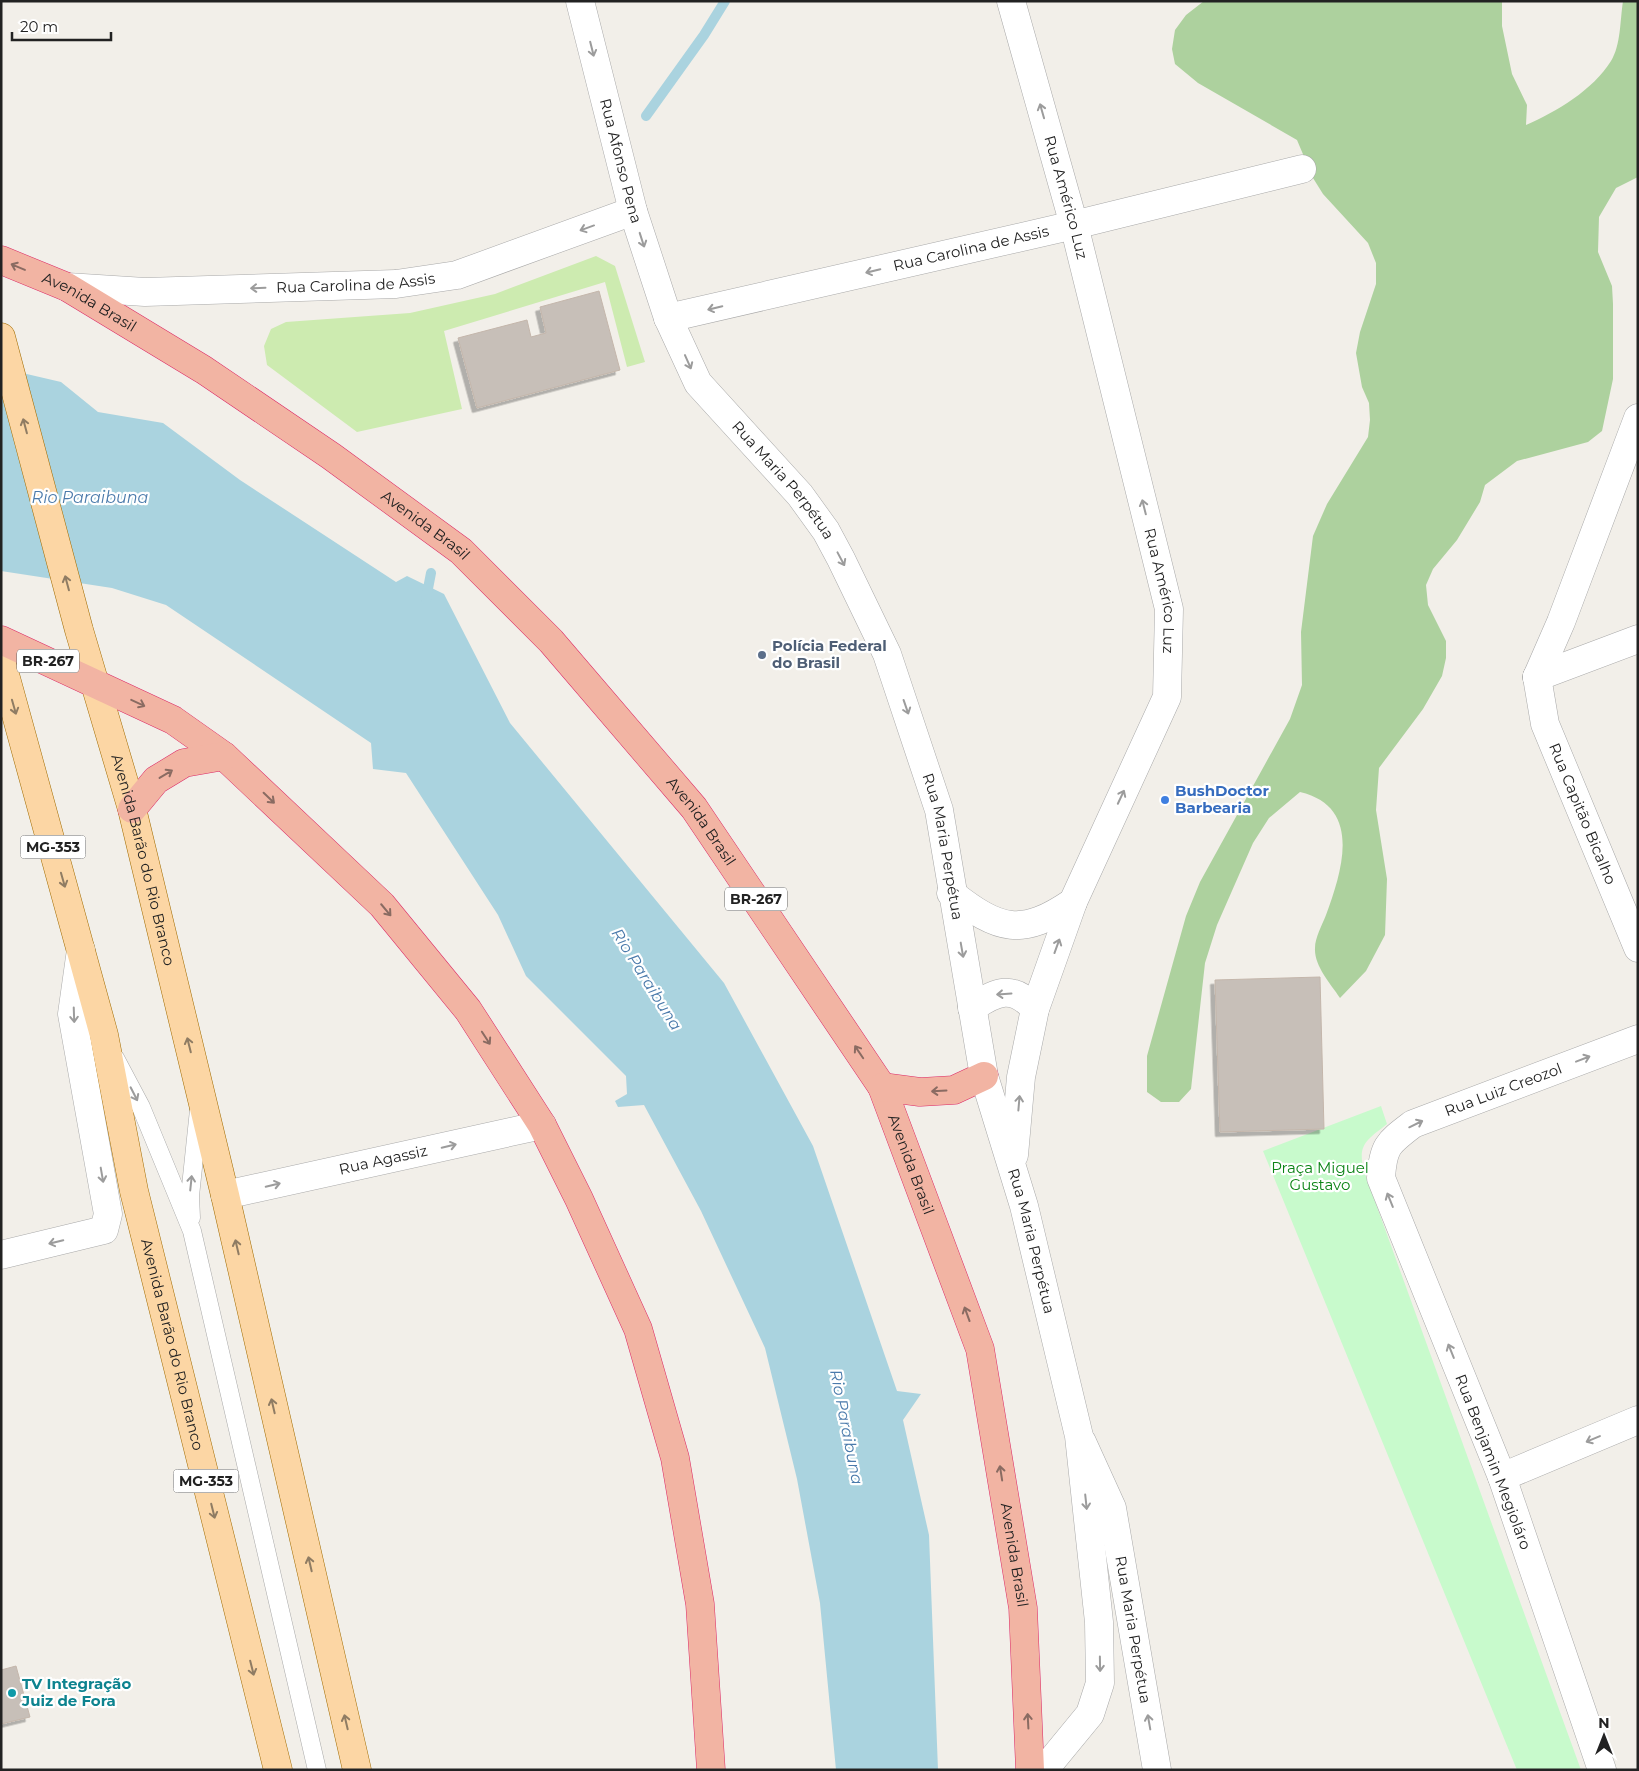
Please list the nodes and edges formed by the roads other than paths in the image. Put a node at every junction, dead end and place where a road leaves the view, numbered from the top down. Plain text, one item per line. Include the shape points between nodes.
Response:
1 (580, 1) edge
2 (1012, 1) edge
3 (1302, 169) dead end
4 (632, 211) junction
5 (1074, 225) junction
6 (1, 260) edge
7 (67, 288) junction
8 (668, 318) junction
9 (1, 337) edge
10 (1638, 418) edge
11 (1638, 639) edge
12 (1, 640) edge
13 (1, 660) edge
14 (1537, 677) junction
15 (94, 682) junction
16 (224, 756) junction
17 (132, 809) junction
18 (951, 893) junction
19 (1073, 902) junction
20 (1638, 948) edge
21 (81, 950) junction
22 (972, 1008) junction
23 (1035, 1009) junction
24 (104, 1035) junction
25 (1638, 1039) edge
26 (984, 1076) junction
27 (882, 1087) junction
28 (200, 1092) junction
29 (542, 1125) junction
30 (1382, 1157) joint
31 (1013, 1169) junction
32 (225, 1195) junction
33 (192, 1231) junction
34 (1, 1255) edge
35 (1638, 1420) edge
36 (1079, 1436) junction
37 (1502, 1477) junction
38 (278, 1770) edge
39 (317, 1770) edge
40 (357, 1770) edge
41 (711, 1770) edge
42 (1030, 1770) edge
43 (1044, 1770) edge
44 (1157, 1770) edge
45 (1602, 1770) edge

1 -> 4 street, Rua Afonso Pena
5 -> 2 street, Rua Américo Luz
3 - 5 street, Rua Carolina de Assis
4 -> 7 street, Rua Carolina de Assis via 457,275 396,284 145,292
4 -> 8 street, Rua Afonso Pena
5 -> 8 street, Rua Carolina de Assis
19 -> 5 street, Rua Américo Luz via 1167,696 1169,609
7 -> 6 highway, Avenida Brasil / BR-267
27 -> 7 highway, Avenida Brasil / BR-267 via 694,808 551,641 461,551 331,456 204,370
8 -> 18 street, Rua Maria Perpétua via 698,383 800,495 842,559 888,654 915,734 938,810
15 -> 9 main road, Avenida Barão do Rio Branco
10 - 14 street
11 - 14 street
12 - 15 highway, BR-267
13 -> 21 main road, Avenida Barão do Rio Branco / MG-353
14 - 20 street, Rua Capitão Bicalho via 1545,724
15 -> 16 highway, BR-267 via 173,720
15 - 17 main road, Avenida Barão do Rio Branco
17 -> 16 highway via 156,780 184,763
16 -> 29 highway, BR-267 via 382,906 468,1010
28 -> 17 main road, Avenida Barão do Rio Branco
18 - 19 street via 988,919 1005,925 1036,923
18 -> 22 street, Rua Maria Perpétua
23 -> 19 street, Rua Américo Luz
21 - 24 main road, Avenida Barão do Rio Branco / MG-353
21 -> 34 street via 72,1014 108,1214 104,1230
23 -> 22 street via 1026,998 1004,992 988,997
22 - 26 street, Rua Maria Perpétua
31 -> 23 street, Rua Américo Luz via 1021,1077
24 -> 33 lane, Avenida Barão do Rio Branco via 140,1107
24 -> 38 main road, Avenida Barão do Rio Branco / MG-353 via 134,1192
30 -> 25 street, Rua Luiz Creozol via 1390,1141 1413,1124
26 -> 27 highway via 954,1090 920,1092
26 - 31 street, Rua Maria Perpétua
42 -> 27 highway, Avenida Brasil / BR-267 via 1023,1608 980,1350
28 - 32 main road, Avenida Barão do Rio Branco
33 -> 28 lane, Avenida Barão do Rio Branco via 190,1196
32 -> 29 street, Rua Agassiz
29 - 41 highway, BR-267 via 638,1329 675,1458 700,1604
37 -> 30 street, Rua Benjamin Megioláro via 1381,1178
31 - 36 street, Rua Maria Perpétua
40 -> 32 main road, Avenida Barão do Rio Branco
33 - 39 lane, Avenida Barão do Rio Branco
35 -> 37 street
36 -> 43 street, Rua Maria Perpétua via 1100,1622 1100,1682 1090,1714
44 -> 36 street, Rua Maria Perpétua via 1112,1508
37 - 45 street, Rua Benjamin Megioláro

